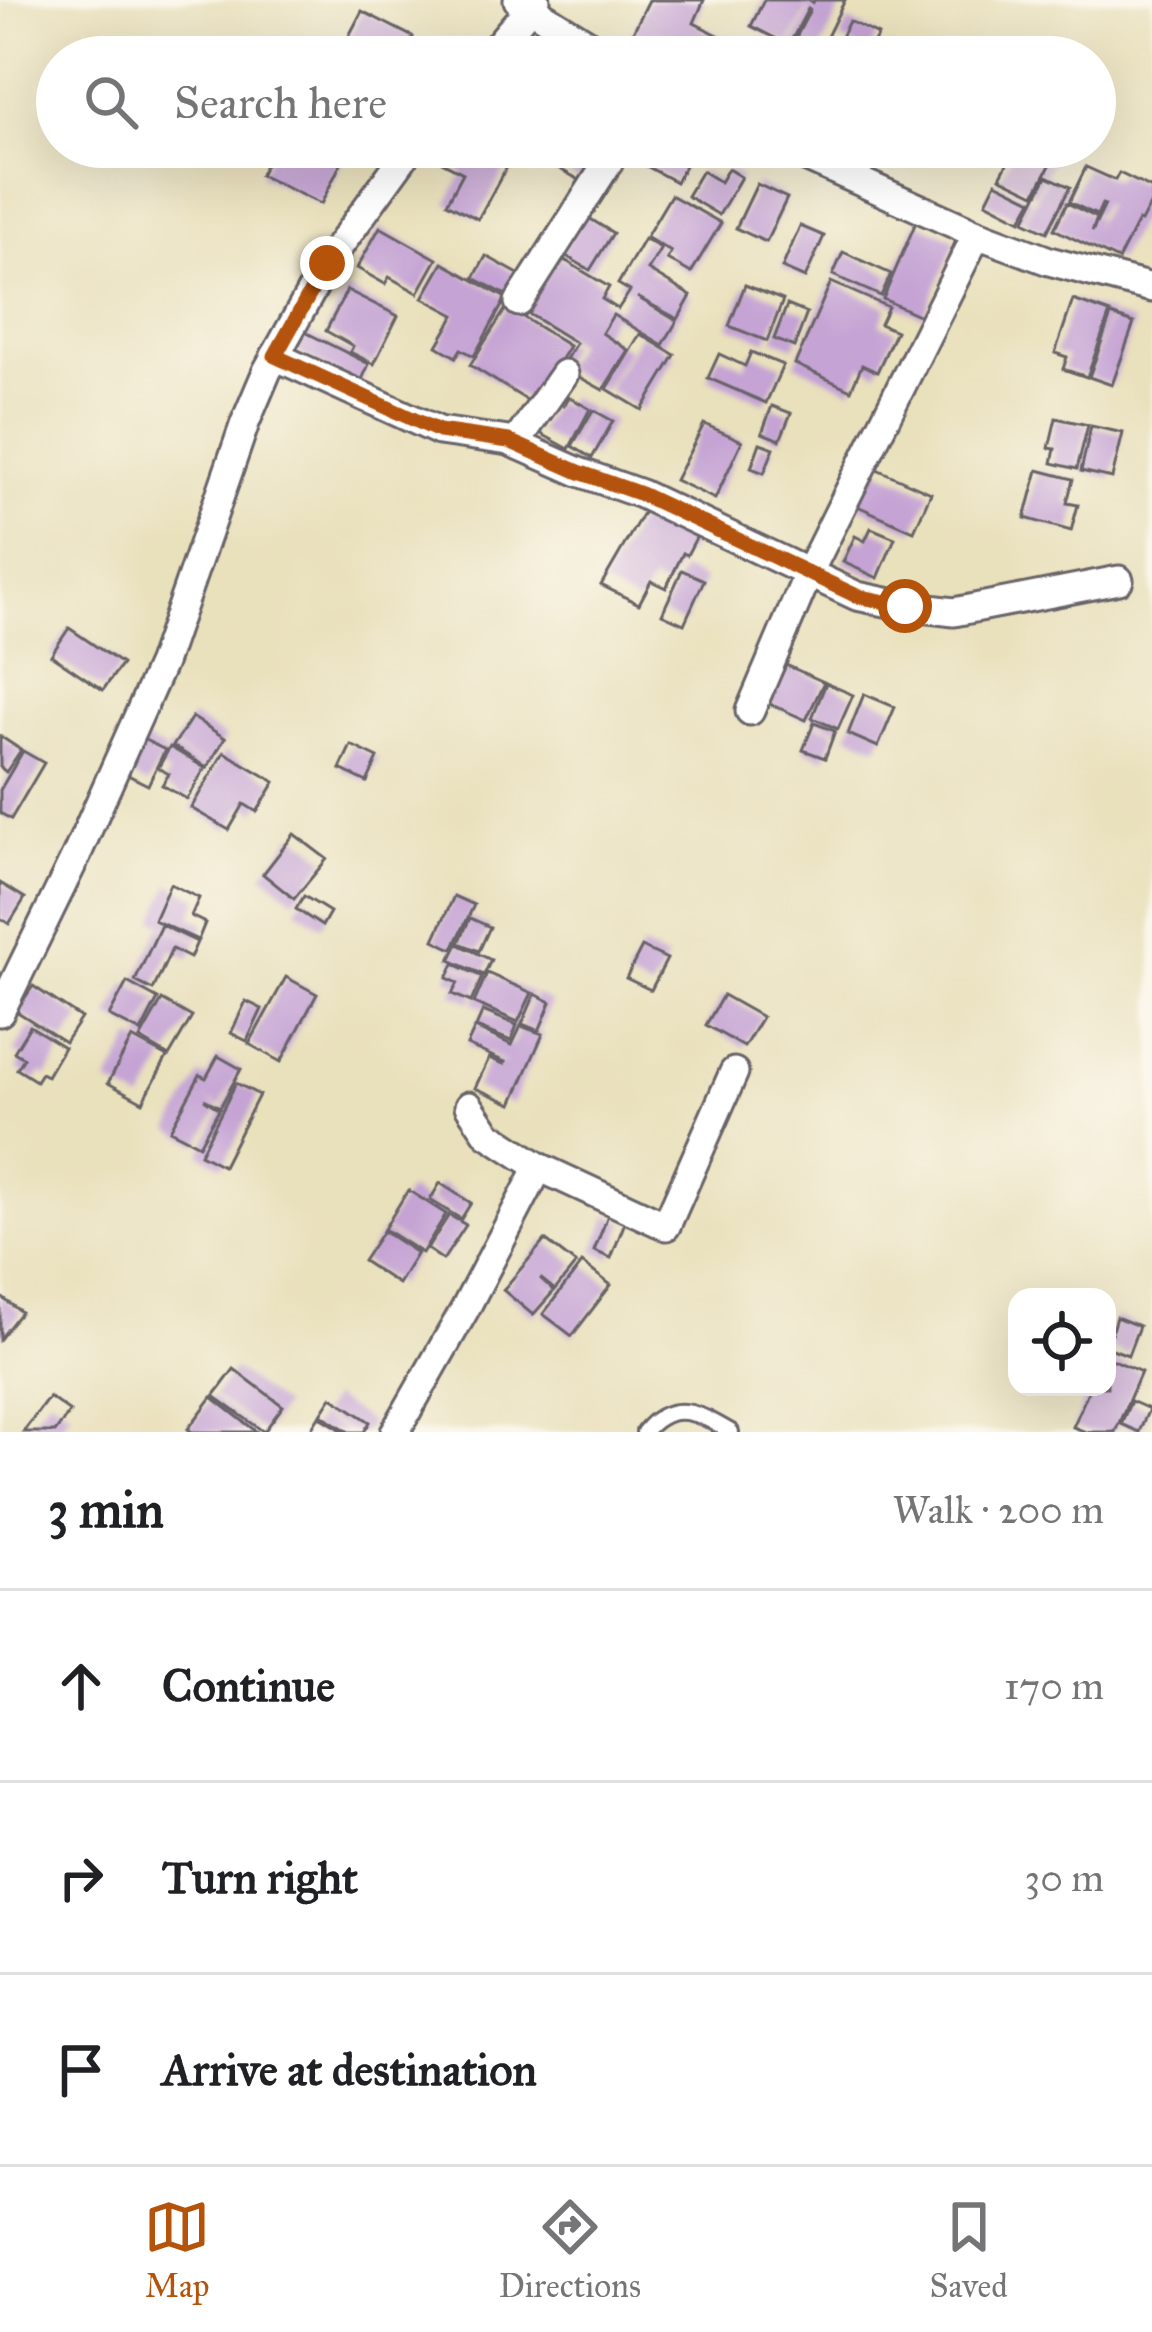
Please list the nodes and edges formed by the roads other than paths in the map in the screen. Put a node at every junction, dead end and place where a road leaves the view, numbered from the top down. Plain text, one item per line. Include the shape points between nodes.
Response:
1 (528, 3) edge
2 (504, 36) edge
3 (578, 36) edge
4 (396, 168) edge
5 (605, 168) edge
6 (830, 168) edge
7 (977, 234) junction
8 (1152, 288) edge
9 (519, 302) dead end
10 (275, 356) junction
11 (564, 374) dead end
12 (515, 443) junction
13 (809, 572) junction
14 (1118, 580) dead end
15 (750, 711) dead end
16 (0, 1012) edge
17 (734, 1072) dead end
18 (469, 1106) dead end
19 (539, 1167) junction
20 (395, 1432) edge
21 (644, 1432) edge
22 (731, 1432) edge

1 - 2 street
1 - 3 street
4 - 10 street via 327,263
5 - 9 street
6 - 7 street
7 - 8 street
7 - 13 street
10 - 12 street via 439,431
10 - 16 street via 162,663
11 - 12 street
12 - 13 street
13 - 14 street via 857,596 954,612
13 - 15 street
17 - 19 street via 666,1226
18 - 19 street via 488,1134
19 - 20 street
21 - 22 lane via 657,1418 684,1412

